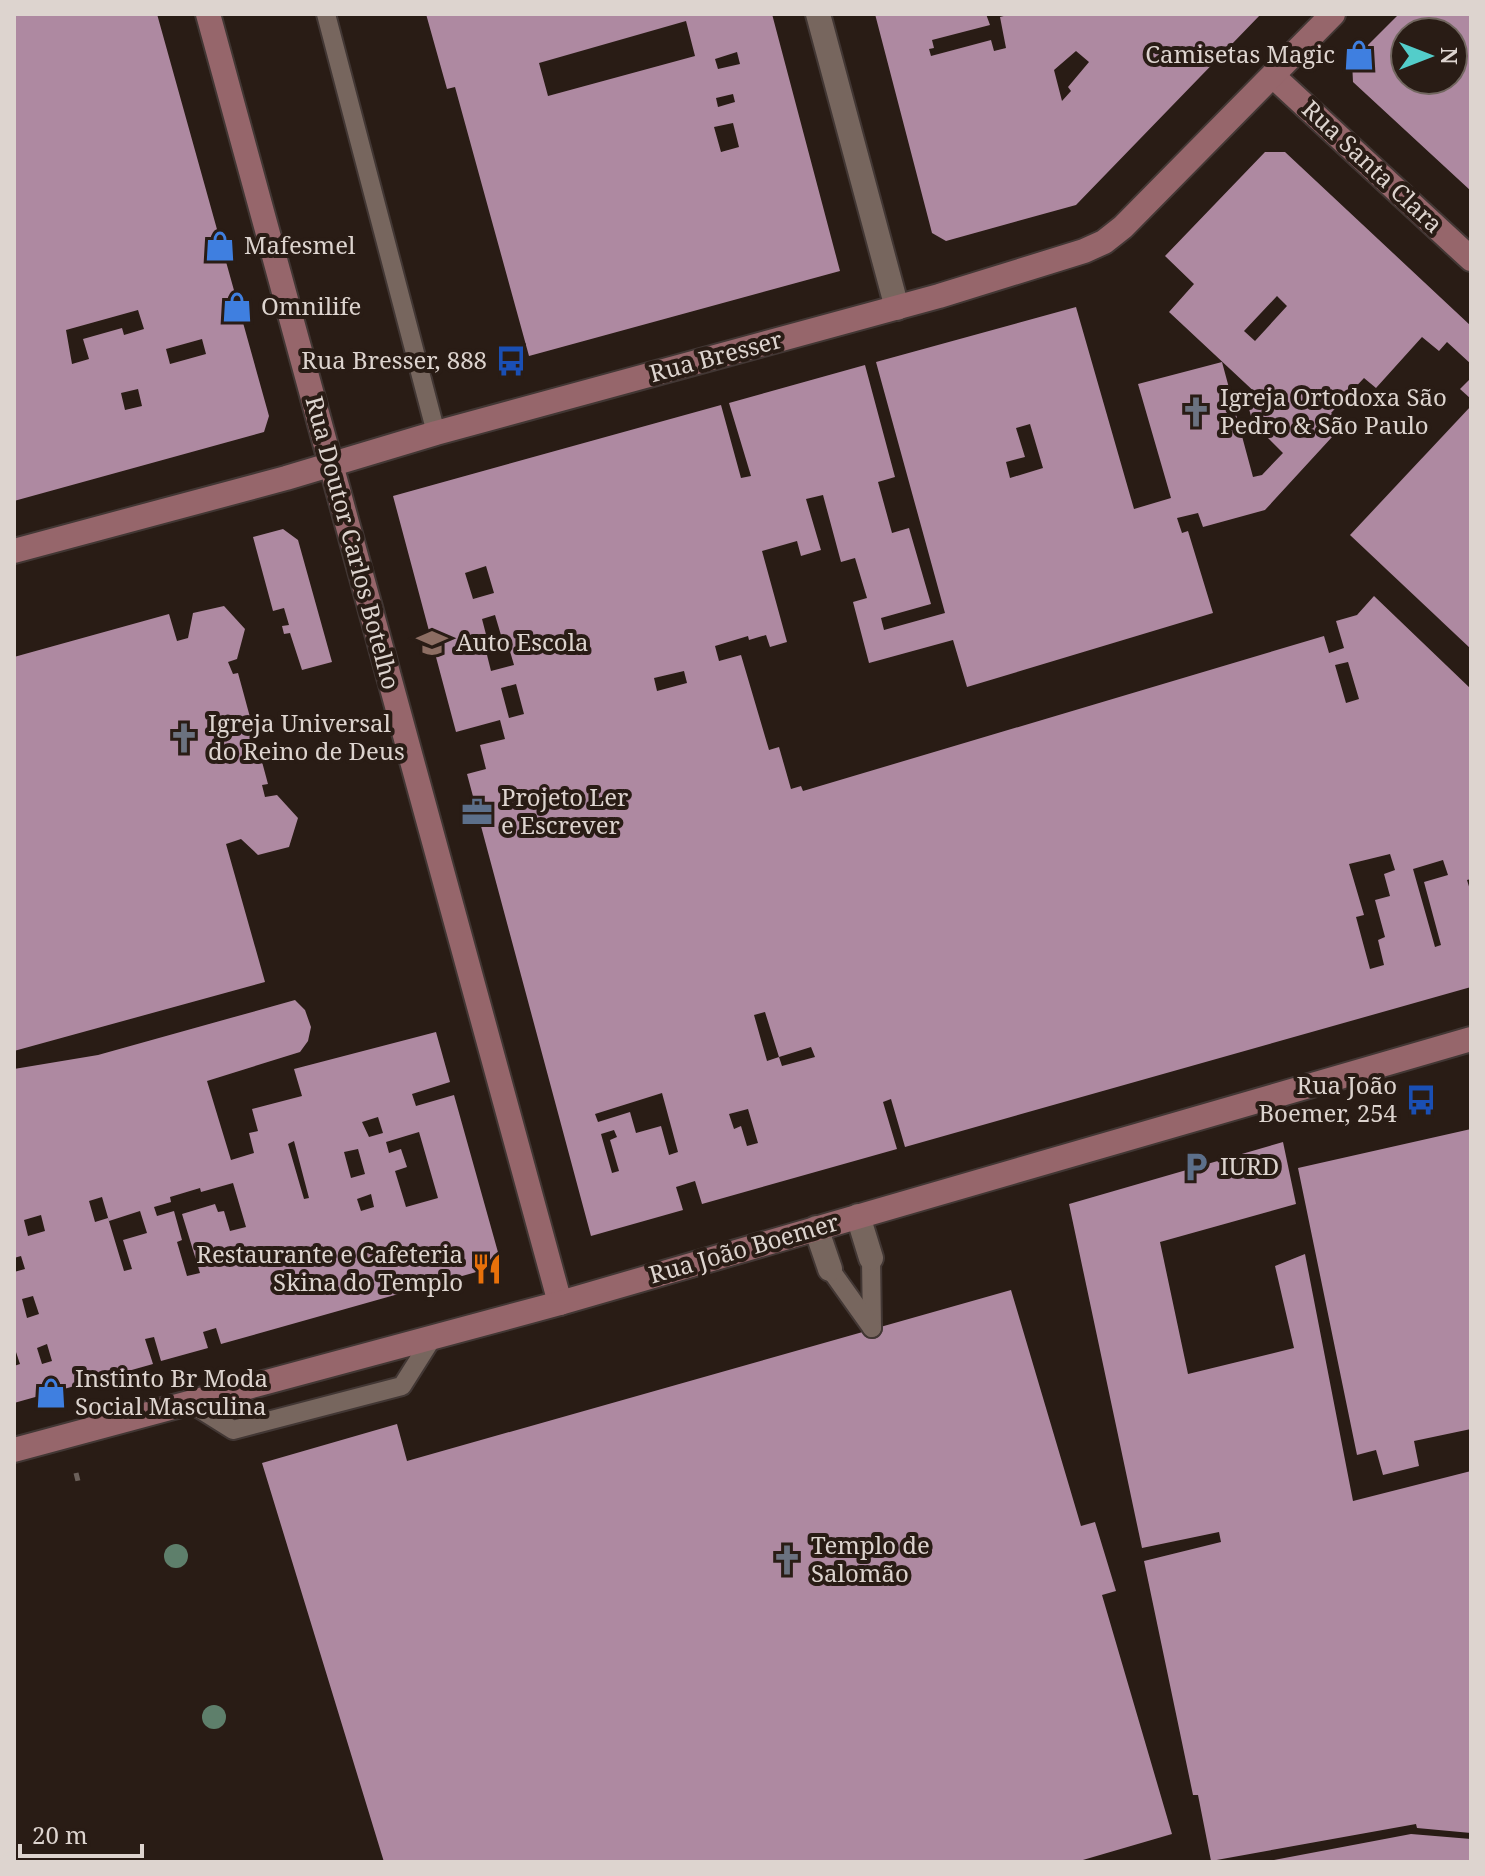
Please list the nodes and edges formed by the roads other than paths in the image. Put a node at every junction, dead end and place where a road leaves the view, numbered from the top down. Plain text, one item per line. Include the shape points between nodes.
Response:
1 (208, 14) edge
2 (326, 14) edge
3 (818, 14) edge
4 (1333, 14) edge
5 (1273, 76) junction
6 (1471, 259) edge
7 (897, 308) junction
8 (436, 433) junction
9 (332, 465) junction
10 (14, 551) edge
11 (1471, 1039) edge
12 (858, 1216) junction
13 (816, 1228) junction
14 (871, 1258) joint
15 (830, 1269) joint
16 (560, 1303) junction
17 (433, 1337) junction
18 (190, 1403) junction
19 (14, 1450) edge

1 - 9 main road, Rua Doutor Carlos Botelho
2 - 8 lane
3 - 7 street
4 - 5 main road, Rua Bresser
5 - 6 main road, Rua Santa Clara
5 - 7 main road, Rua Bresser via 1104,242
7 - 8 main road, Rua Bresser
8 - 9 main road, Rua Bresser
9 - 10 main road, Rua Bresser
9 - 16 main road, Rua Doutor Carlos Botelho
11 - 12 main road, Rua João Boemer
12 - 13 main road, Rua João Boemer
12 - 14 street
13 - 15 street
13 - 16 main road, Rua João Boemer
14 - 15 lane via 872,1328
16 - 17 main road, Rua João Boemer
17 - 18 main road, Rua João Boemer
17 - 18 lane via 402,1386 233,1430
18 - 19 main road, Rua João Boemer

